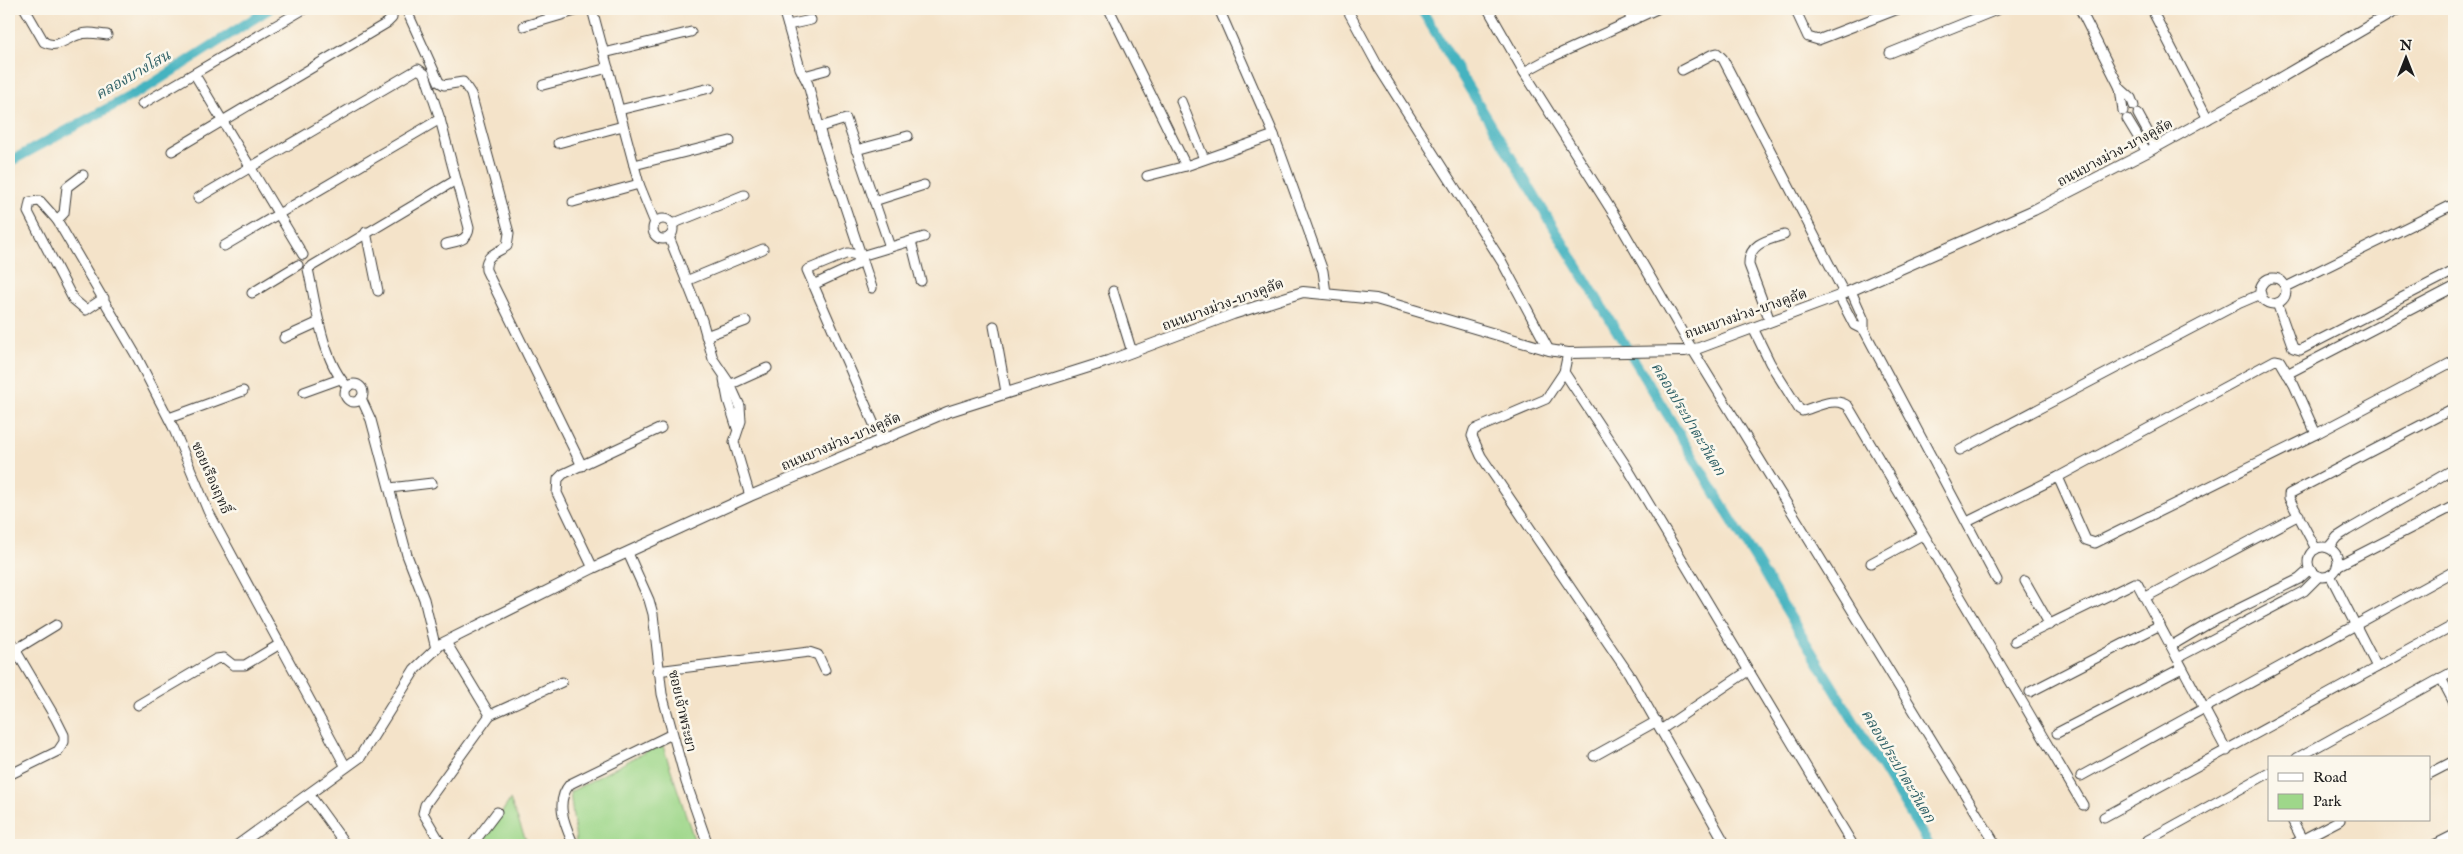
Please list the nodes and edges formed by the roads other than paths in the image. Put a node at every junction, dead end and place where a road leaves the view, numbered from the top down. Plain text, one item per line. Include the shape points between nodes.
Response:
1 (26, 9) edge
2 (304, 9) edge
3 (392, 9) edge
4 (406, 9) edge
5 (582, 9) edge
6 (592, 9) edge
7 (783, 9) edge
8 (1109, 9) edge
9 (1219, 9) edge
10 (1347, 9) edge
11 (1488, 9) edge
12 (1628, 9) edge
13 (1657, 9) edge
14 (1795, 9) edge
15 (1898, 9) edge
16 (1999, 9) edge
17 (2080, 9) edge
18 (2398, 9) edge
19 (2154, 14) dead end
20 (811, 20) dead end
21 (1631, 20) junction
22 (788, 25) junction
23 (524, 26) dead end
24 (691, 32) dead end
25 (107, 35) dead end
26 (604, 53) junction
27 (1890, 53) dead end
28 (608, 68) junction
29 (826, 70) dead end
30 (1682, 70) dead end
31 (1524, 72) junction
32 (195, 75) junction
33 (804, 76) junction
34 (543, 84) dead end
35 (710, 88) dead end
36 (2120, 88) junction
37 (1181, 101) dead end
38 (142, 104) dead end
39 (2134, 106) dead end
40 (619, 110) junction
41 (2138, 114) dead end
42 (440, 118) junction
43 (2208, 118) junction
44 (222, 121) junction
45 (623, 126) junction
46 (820, 128) junction
47 (1274, 135) junction
48 (908, 136) dead end
49 (730, 140) dead end
50 (558, 143) dead end
51 (2156, 147) junction
52 (856, 150) junction
53 (172, 151) dead end
54 (2147, 152) junction
55 (1204, 159) junction
56 (634, 166) junction
57 (1186, 166) junction
58 (249, 168) junction
59 (82, 175) dead end
60 (1147, 176) dead end
61 (456, 180) junction
62 (639, 184) junction
63 (924, 186) dead end
64 (744, 195) dead end
65 (198, 198) dead end
66 (874, 201) junction
67 (573, 202) dead end
68 (2454, 204) edge
69 (279, 214) junction
70 (57, 220) junction
71 (655, 223) junction
72 (672, 224) junction
73 (366, 232) junction
74 (1784, 235) dead end
75 (669, 237) junction
76 (924, 237) dead end
77 (911, 241) junction
78 (446, 244) dead end
79 (224, 246) dead end
80 (890, 247) junction
81 (764, 249) dead end
82 (303, 255) junction
83 (861, 256) junction
84 (298, 265) junction
85 (310, 268) junction
86 (2454, 271) edge
87 (686, 281) junction
88 (921, 281) dead end
89 (813, 285) junction
90 (2454, 286) edge
91 (2286, 287) junction
92 (872, 288) dead end
93 (378, 290) dead end
94 (1113, 290) dead end
95 (252, 293) dead end
96 (1326, 293) junction
97 (1845, 293) junction
98 (2261, 294) junction
99 (104, 298) junction
100 (2277, 303) junction
101 (746, 321) dead end
102 (1770, 321) junction
103 (319, 322) junction
104 (994, 326) dead end
105 (1753, 328) junction
106 (706, 336) junction
107 (284, 338) dead end
108 (1549, 350) junction
109 (1688, 350) junction
110 (1132, 352) junction
111 (1568, 353) junction
112 (2454, 361) edge
113 (767, 368) dead end
114 (1564, 372) junction
115 (2287, 374) junction
116 (340, 379) junction
117 (727, 383) junction
118 (243, 392) dead end
119 (304, 392) dead end
120 (1006, 392) junction
121 (2454, 408) edge
122 (169, 418) junction
123 (661, 428) dead end
124 (2316, 434) junction
125 (882, 440) junction
126 (1960, 450) dead end
127 (582, 466) junction
128 (2454, 469) edge
129 (2058, 477) junction
130 (432, 483) dead end
131 (390, 488) junction
132 (750, 496) junction
133 (2454, 506) edge
134 (2299, 515) junction
135 (1967, 522) junction
136 (1922, 535) junction
137 (2328, 548) junction
138 (2316, 549) junction
139 (628, 553) junction
140 (1871, 563) dead end
141 (2337, 566) junction
142 (593, 568) junction
143 (2310, 569) junction
144 (2454, 571) edge
145 (2330, 575) junction
146 (2319, 576) junction
147 (1997, 580) dead end
148 (2025, 581) dead end
149 (2146, 597) junction
150 (2249, 605) junction
151 (2255, 617) junction
152 (56, 625) dead end
153 (2050, 625) junction
154 (2160, 625) junction
155 (2354, 625) junction
156 (2454, 625) edge
157 (9, 639) edge
158 (2015, 641) dead end
159 (446, 642) junction
160 (280, 644) junction
161 (2171, 646) junction
162 (436, 649) junction
163 (15, 650) junction
164 (2177, 658) junction
165 (2376, 667) junction
166 (2182, 668) junction
167 (825, 670) dead end
168 (658, 671) junction
169 (1748, 671) junction
170 (2454, 671) edge
171 (2441, 678) junction
172 (562, 682) dead end
173 (2030, 692) dead end
174 (2454, 704) edge
175 (138, 705) dead end
176 (2204, 710) junction
177 (490, 715) junction
178 (1657, 721) junction
179 (1662, 729) junction
180 (2057, 733) dead end
181 (672, 734) junction
182 (2227, 751) junction
183 (1594, 756) dead end
184 (2301, 756) edge
185 (2454, 761) edge
186 (346, 767) junction
187 (2430, 773) edge
188 (9, 775) edge
189 (2268, 775) edge
190 (2081, 776) dead end
191 (309, 794) junction
192 (2083, 805) dead end
193 (497, 812) dead end
194 (2104, 817) dead end
195 (2293, 822) edge
196 (2337, 822) edge
197 (2454, 835) edge
198 (572, 841) dead end
199 (2304, 842) edge
200 (238, 845) edge
201 (346, 845) edge
202 (442, 845) edge
203 (472, 845) edge
204 (708, 845) edge
205 (1726, 845) edge
206 (1854, 845) edge
207 (1996, 845) edge
208 (2144, 845) edge
209 (2292, 845) edge
210 (2434, 845) edge

1 - 25 street via 48,44 55,45 88,33
2 - 32 street
3 - 44 street via 392,18 387,23
4 - 127 street via 438,82 444,86 463,82 472,94 509,233 507,246 490,256 486,270
5 - 23 street
6 - 26 street
7 - 22 street
8 - 57 street
9 - 47 street
10 - 108 street via 1379,68 1502,262
11 - 31 street
12 - 21 street
13 - 21 street
14 - 15 street via 1808,37 1818,40
16 - 27 street
17 - 36 street
18 - 43 street, ถนนบางม่วง-บางคูลัด
19 - 43 street
20 - 22 street
21 - 31 street
22 - 33 street
24 - 26 street
26 - 28 street
28 - 34 street
28 - 40 street
29 - 33 street
30 - 97 street via 1713,54 1723,59
31 - 109 street via 1615,216
32 - 38 street
32 - 44 street
33 - 46 street
35 - 40 street
36 - 39 street via 2131,98
36 - 54 street via 2125,115
37 - 55 street
40 - 45 street
41 - 51 street
42 - 58 street via 425,74 422,70 414,70
42 - 61 street
42 - 69 street
43 - 51 street, ถนนบางม่วง-บางคูลัด
44 - 53 street
44 - 58 street
45 - 50 street
45 - 56 street
46 - 52 street via 846,119
46 - 83 street
47 - 55 street
47 - 96 street via 1323,271
48 - 52 street
49 - 56 street
51 - 54 street, ถนนบางม่วง-บางคูลัด
52 - 66 street
54 - 97 street, ถนนบางม่วง-บางคูลัด via 2034,210
55 - 57 street
56 - 62 street
57 - 60 street
58 - 65 street
58 - 69 street
59 - 70 street via 67,187 64,213
61 - 73 street
61 - 78 street via 469,232 464,239
62 - 67 street
62 - 71 street
63 - 66 street
64 - 72 street
66 - 80 street
68 - 91 street
69 - 79 street
69 - 82 street
70 - 99 street, ซอยเรืองฤทธิ์
70 - 99 street, ซอยเรืองฤทธิ์ via 44,204 35,200 30,202 28,212 73,299 86,310
71 - 72 street via 664,219
71 - 75 street via 653,230 656,236 662,239
72 - 75 street via 673,231
73 - 85 street
73 - 93 street
74 - 102 street via 1755,247 1749,256
75 - 87 street
76 - 77 street
77 - 80 street
77 - 88 street
80 - 83 street
81 - 87 street
82 - 84 street
82 - 85 street via 311,258
83 - 89 street via 856,265
83 - 89 street via 848,253 807,270
83 - 92 street
84 - 85 street via 304,270
84 - 95 street
85 - 103 street
86 - 100 street via 2300,350 2293,348
87 - 106 street
89 - 125 street
90 - 115 street
91 - 98 street via 2280,280 2270,278 2262,285
91 - 100 street via 2285,297
94 - 110 street
96 - 108 street, ถนนบางม่วง-บางคูลัด via 1376,299
96 - 110 street, ถนนบางม่วง-บางคูลัด via 1291,295
97 - 102 street, ถนนบางม่วง-บางคูลัด
97 - 135 street via 1864,320 1864,330
98 - 100 street via 2267,302
98 - 126 street
99 - 122 street, ซอยเรืองฤทธิ์
101 - 106 street
102 - 105 street, ถนนบางม่วง-บางคูลัด
103 - 107 street
103 - 116 street
104 - 120 street
105 - 109 street, ถนนบางม่วง-บางคูลัด
105 - 136 street via 1770,363 1799,409 1802,411 1831,402 1848,406
106 - 117 street via 713,358
108 - 111 street, ถนนบางม่วง-บางคูลัด
109 - 111 street, ถนนบางม่วง-บางคูลัด
109 - 207 street
110 - 120 street, ถนนบางม่วง-บางคูลัด
111 - 114 street
112 - 124 street
113 - 117 street
114 - 169 street via 1625,464
114 - 178 street via 1546,399 1474,430 1472,436 1481,456 1629,674
115 - 124 street
115 - 129 street via 2280,361 2275,360
116 - 119 street
116 - 131 street via 348,386 345,394 349,401 361,398 371,420
117 - 132 street via 740,406 734,442
118 - 122 street
120 - 125 street, ถนนบางม่วง-บางคูลัด via 947,412
121 - 134 street via 2289,494
122 - 160 street, ซอยเรืองฤทธิ์ via 205,505
123 - 127 street
124 - 129 street via 2095,543 2086,540
125 - 132 street, ถนนบางม่วง-บางคูลัด
127 - 142 street via 563,474 556,486
128 - 137 street via 2348,530
129 - 135 street
130 - 131 street
131 - 162 street via 406,555 424,599
132 - 139 street, ถนนบางม่วง-บางคูลัด
133 - 141 street
134 - 138 street
134 - 149 street
135 - 147 street
136 - 140 street
136 - 192 street
137 - 138 street
137 - 141 street via 2336,555
138 - 143 street via 2309,558
139 - 142 street, ถนนบางม่วง-บางคูลัด
139 - 168 street, ซอยเจ้าพระยา via 653,614
141 - 145 street
142 - 159 street, ถนนบางม่วง-บางคูลัด
143 - 146 street
143 - 150 street via 2299,579
144 - 155 street
145 - 146 street
145 - 155 street
146 - 151 street via 2304,591
148 - 153 street
149 - 153 street via 2134,583
149 - 154 street
150 - 151 street
150 - 161 street
151 - 164 street
152 - 163 street
153 - 158 street
154 - 161 street
154 - 173 street
155 - 165 street
155 - 176 street
156 - 165 street
157 - 163 street
159 - 162 street, ถนนบางม่วง-บางคูลัด
159 - 177 street
160 - 175 street via 246,665 233,665 224,658 216,659
160 - 186 street, ซอยเรืองฤทธิ์
161 - 164 street
162 - 186 street, ถนนบางม่วง-บางคูลัด via 415,669 360,757
163 - 188 street via 56,719 64,742 58,752
164 - 166 street
165 - 182 street
166 - 176 street
166 - 180 street
167 - 168 street via 818,655 809,652
168 - 181 street, ซอยเจ้าพระยา
169 - 179 street
169 - 206 street
170 - 171 street
171 - 174 street
171 - 184 street
172 - 177 street
176 - 182 street
176 - 190 street
177 - 202 street via 425,805 423,813
178 - 179 street
178 - 183 street
179 - 205 street
181 - 198 street via 570,784 563,798 562,810
181 - 204 street, ซอยเจ้าพระยา
182 - 194 street
185 - 187 street
186 - 191 street, ถนนบางม่วง-บางคูลัด
189 - 208 street
191 - 200 street, ถนนบางม่วง-บางคูลัด
191 - 201 street
193 - 203 street
195 - 199 street
196 - 199 street
197 - 210 street
199 - 209 street

